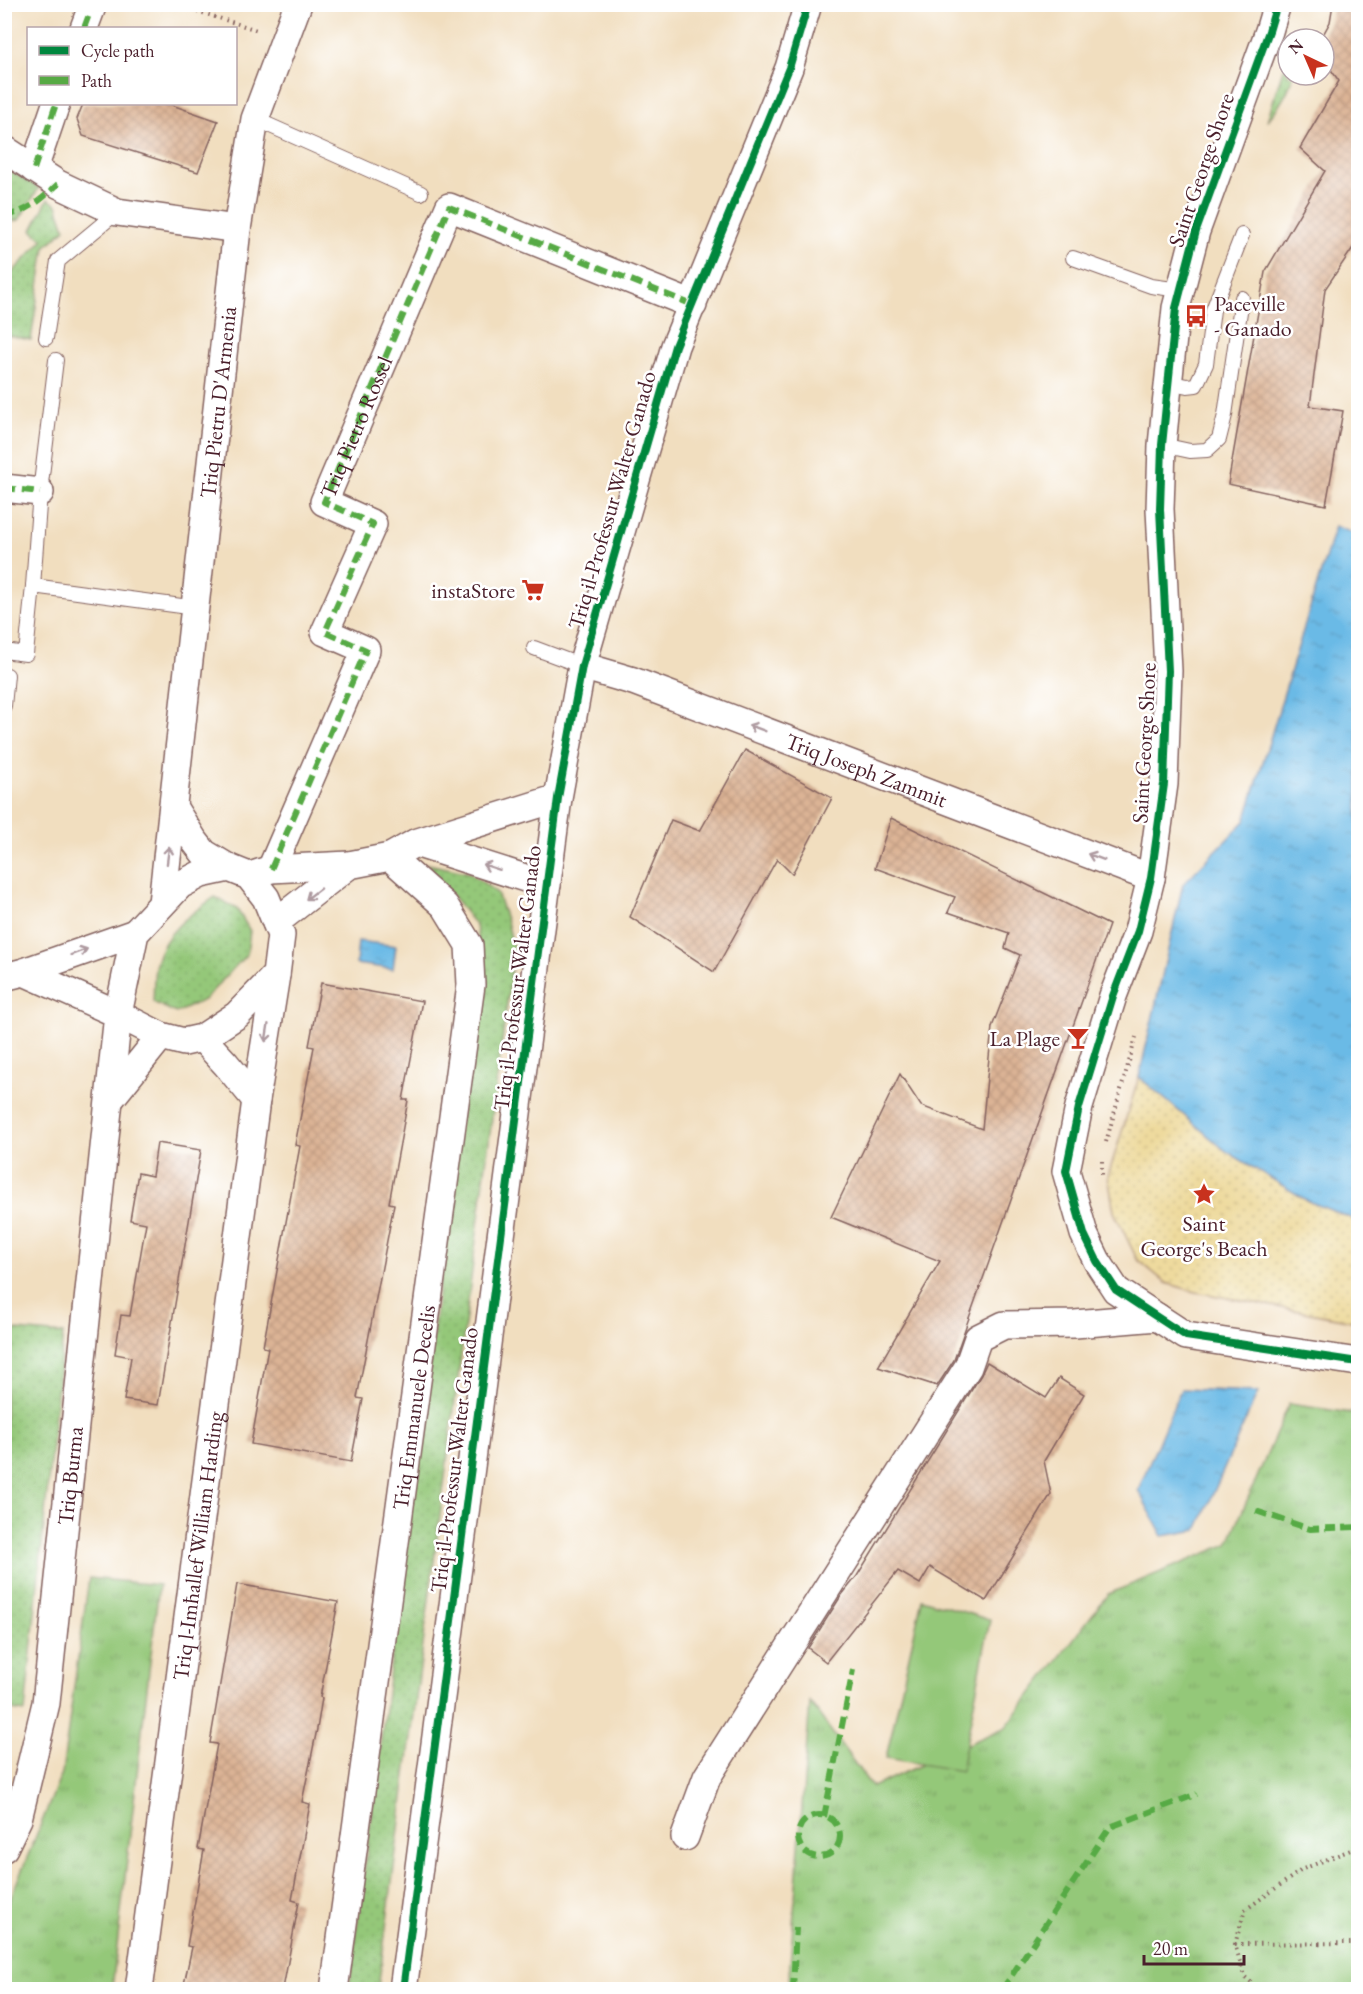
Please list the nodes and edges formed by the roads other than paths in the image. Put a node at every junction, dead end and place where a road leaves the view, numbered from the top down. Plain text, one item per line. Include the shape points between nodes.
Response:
1 (93, 4) edge
2 (298, 4) edge
3 (808, 4) edge
4 (1276, 4) edge
5 (84, 27) edge
6 (56, 105) edge
7 (255, 119) junction
8 (4, 149) edge
9 (34, 168) junction
10 (421, 193) dead end
11 (117, 212) junction
12 (237, 229) junction
13 (1242, 235) dead end
14 (1072, 258) dead end
15 (1180, 290) junction
16 (1242, 298) dead end
17 (693, 305) junction
18 (46, 338) dead end
19 (56, 360) dead end
20 (1167, 382) junction
21 (1162, 445) junction
22 (4, 488) edge
23 (40, 492) junction
24 (33, 586) junction
25 (196, 608) junction
26 (534, 648) dead end
27 (4, 651) edge
28 (582, 666) junction
29 (8, 675) dead end
30 (4, 706) edge
31 (558, 798) junction
32 (173, 807) junction
33 (415, 843) junction
34 (390, 857) junction
35 (349, 865) junction
36 (250, 871) junction
37 (1151, 878) junction
38 (547, 885) junction
39 (162, 903) junction
40 (276, 922) junction
41 (135, 933) junction
42 (14, 974) edge
43 (276, 975) junction
44 (118, 1014) junction
45 (161, 1036) junction
46 (202, 1038) junction
47 (111, 1098) junction
48 (256, 1100) junction
49 (1157, 1317) junction
50 (1359, 1362) edge
51 (685, 1837) dead end
52 (4, 1848) edge
53 (139, 1989) edge
54 (334, 1989) edge
55 (403, 1989) edge

1 - 5 street
2 - 7 street, Triq Pietru D'Armenia
3 - 17 street, Triq il-Professur Walter Ganado via 789,68
4 - 15 street, Saint George Shore via 1196,231
6 - 9 street
7 - 10 lane
7 - 12 street, Triq Pietru D'Armenia
8 - 9 street
9 - 11 street
11 - 12 street
11 - 18 lane via 58,261
12 - 25 street, Triq Pietru D'Armenia
13 - 20 lane via 1213,310 1206,364 1196,385
14 - 15 lane via 1151,286
15 - 20 street, Saint George Shore
16 - 21 lane via 1219,439 1207,450
17 - 28 street, Triq il-Professur Walter Ganado via 675,346
17 - 36 street, Triq Pietro Rossel via 449,207 324,502 373,524 325,632 366,650
19 - 23 lane
20 - 21 street, Saint George Shore
21 - 37 street, Saint George Shore via 1160,509 1168,671 1164,784
22 - 23 street
23 - 24 lane
24 - 25 lane
24 - 27 lane via 26,654
25 - 32 street, Triq Pietru D'Armenia
26 - 28 lane
28 - 31 street, Triq il-Professur Walter Ganado
37 -> 28 street, Triq Joseph Zammit via 644,685
29 - 30 lane
31 - 33 street, Triq il-Professur Walter Ganado
31 - 38 street, Triq il-Professur Walter Ganado
32 - 36 street via 204,853
39 -> 32 street, Triq Pietru D'Armenia
33 - 34 street, Triq il-Professur Walter Ganado
38 -> 33 street, Triq il-Professur Walter Ganado
34 - 35 street, Triq il-Professur Walter Ganado
34 - 54 street, Triq Emmanuele Decelis via 445,906 469,945 471,985
35 - 36 street, Triq il-Professur Walter Ganado
35 -> 40 street, Triq il-Professur Walter Ganado
36 - 39 street via 201,874 180,885
36 - 40 street
37 - 49 street, Saint George Shore via 1138,931 1113,996 1079,1107 1066,1170 1084,1234 1097,1261 1116,1290
38 - 55 street, Triq il-Professur Walter Ganado
39 - 41 street
40 - 43 street via 281,935
42 -> 41 street
41 - 44 street
42 - 44 street
43 - 46 street via 237,1015
43 -> 48 street, Triq l-Imħallef William Harding
44 - 45 street
44 - 47 street, Triq Burma
45 - 46 street via 183,1042
45 - 47 street
46 - 48 street
47 - 52 street, Triq Burma via 46,1703 18,1819
48 - 53 street, Triq l-Imħallef William Harding
49 - 50 street, Saint George Shore via 1186,1336
49 - 51 street via 1004,1325 978,1338 968,1367 707,1777

